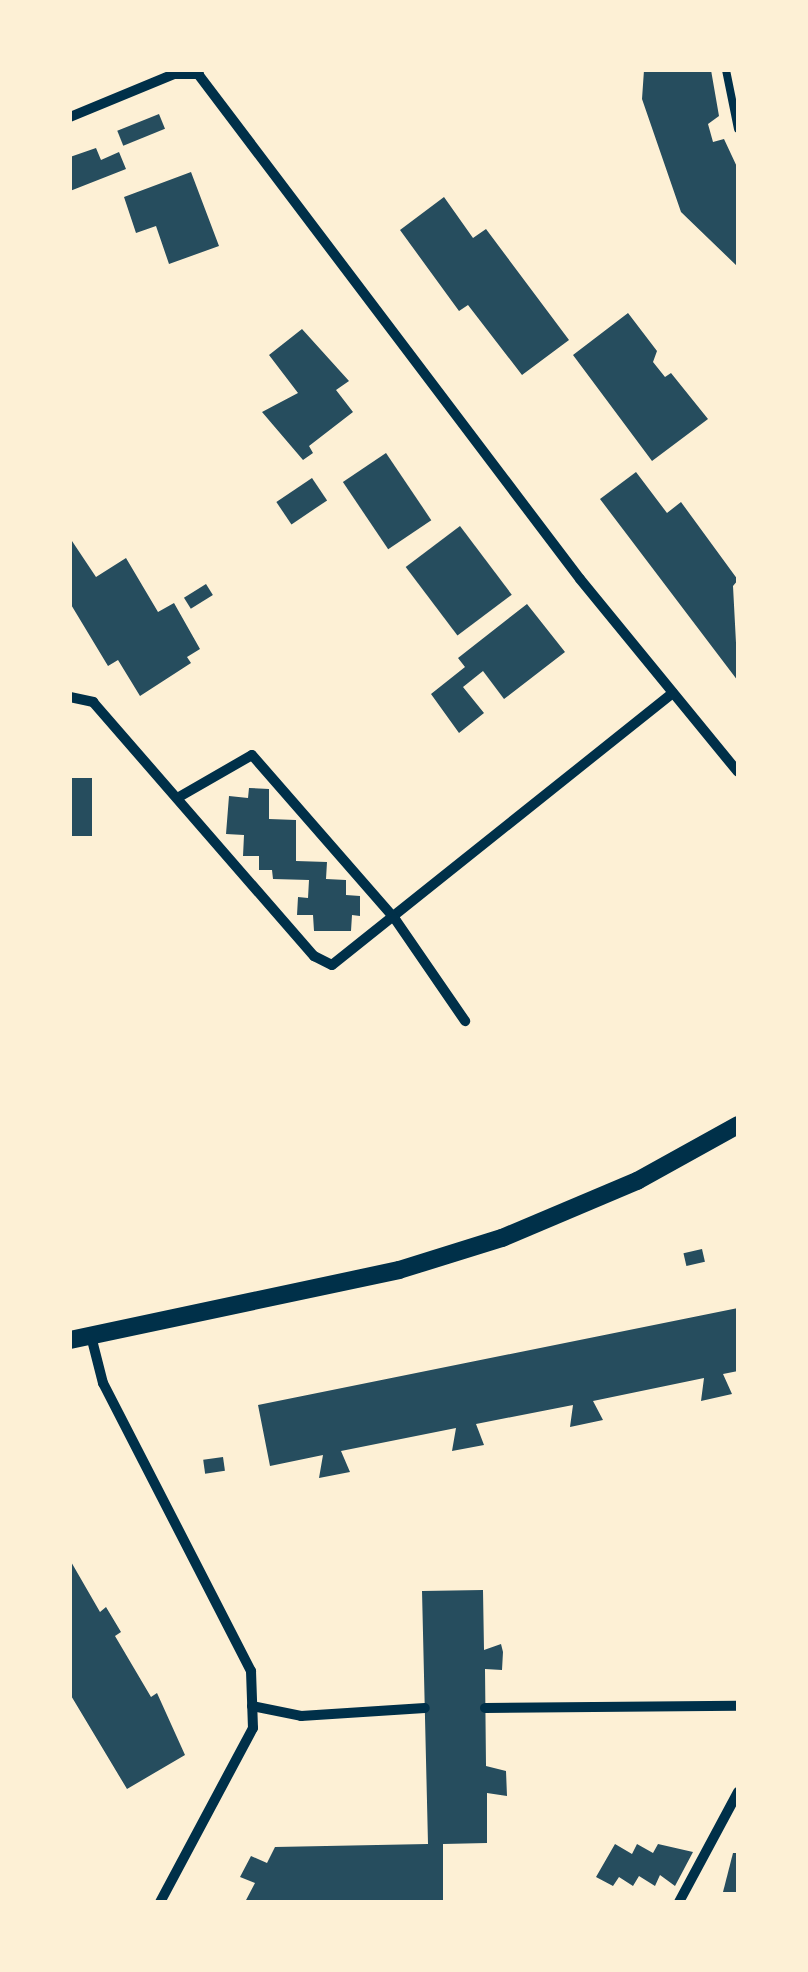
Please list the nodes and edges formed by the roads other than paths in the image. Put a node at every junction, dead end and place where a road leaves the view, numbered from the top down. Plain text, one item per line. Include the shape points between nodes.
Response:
1 (726, 70) edge
2 (197, 72) edge
3 (70, 117) edge
4 (738, 129) edge
5 (673, 693) junction
6 (70, 697) edge
7 (738, 772) edge
8 (179, 797) junction
9 (395, 919) junction
10 (465, 1021) dead end
11 (738, 1126) edge
12 (91, 1336) junction
13 (70, 1340) edge
14 (252, 1706) junction
15 (738, 1706) edge
16 (425, 1708) dead end
17 (485, 1708) dead end
18 (738, 1792) edge
19 (160, 1902) edge
20 (679, 1902) edge

1 - 4 lane
2 - 3 street via 174,74
2 - 5 street
5 - 7 street
5 - 9 street
6 - 8 street via 93,702
8 - 9 street via 252,755
8 - 9 street via 314,956 332,965
9 - 10 street
11 - 12 street via 638,1181 502,1238 399,1270
12 - 13 street
12 - 14 street via 103,1383 250,1670
14 - 16 street via 301,1716
14 - 19 street via 253,1728
15 - 17 street
18 - 20 street

